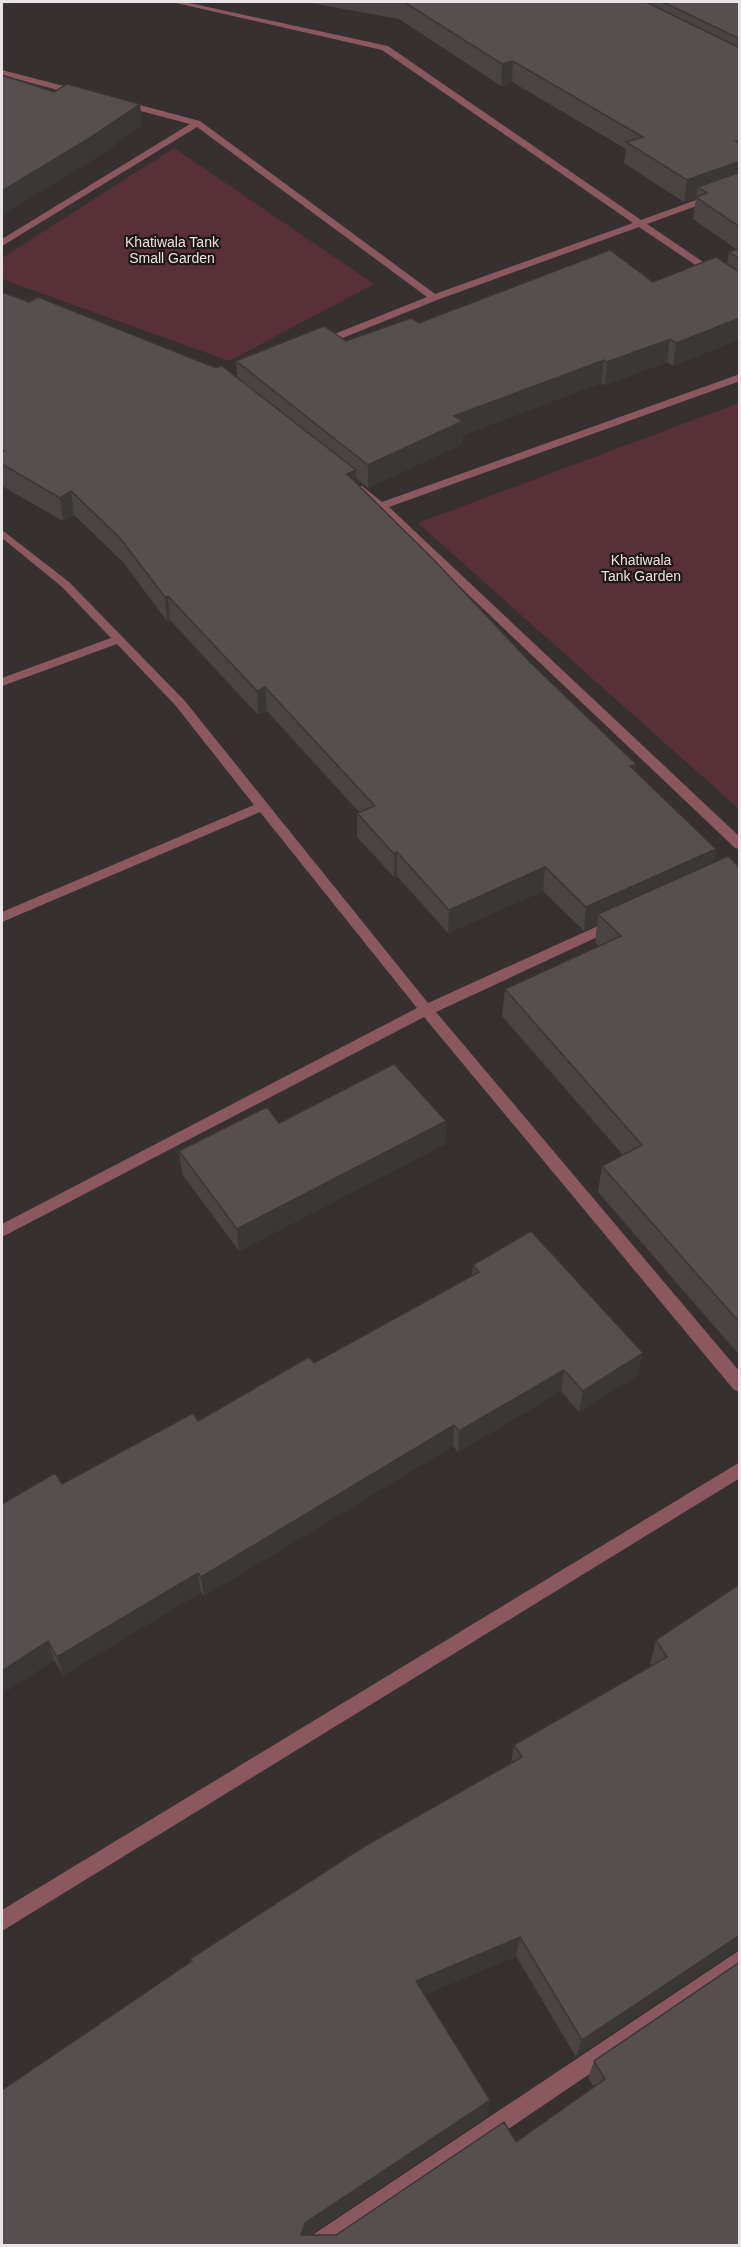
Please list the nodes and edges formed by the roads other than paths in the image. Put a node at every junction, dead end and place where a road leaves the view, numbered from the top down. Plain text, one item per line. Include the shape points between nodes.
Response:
1 (176, 2) edge
2 (2, 73) edge
3 (94, 96) edge
4 (105, 99) edge
5 (198, 123) junction
6 (740, 187) edge
7 (640, 224) junction
8 (2, 243) edge
9 (740, 292) edge
10 (434, 298) junction
11 (312, 346) edge
12 (740, 377) edge
13 (344, 477) edge
14 (381, 506) junction
15 (2, 533) edge
16 (120, 639) junction
17 (2, 682) edge
18 (263, 806) junction
19 (740, 845) edge
20 (631, 916) edge
21 (2, 917) edge
22 (426, 1010) junction
23 (2, 1231) edge
24 (740, 1386) edge
25 (740, 1469) edge
26 (2, 1921) edge
27 (740, 1960) edge
28 (316, 2246) edge

1 - 7 street via 385,48
2 - 3 street
4 - 5 street
5 - 8 street
5 - 10 street
6 - 7 street
7 - 9 street
7 - 10 street
10 - 11 street
12 - 14 street
13 - 14 street
14 - 19 street
15 - 16 street via 65,584
16 - 17 street
16 - 18 street via 180,703
18 - 21 street
18 - 22 street
20 - 22 street
22 - 23 street
22 - 24 street
25 - 26 street
27 - 28 street

